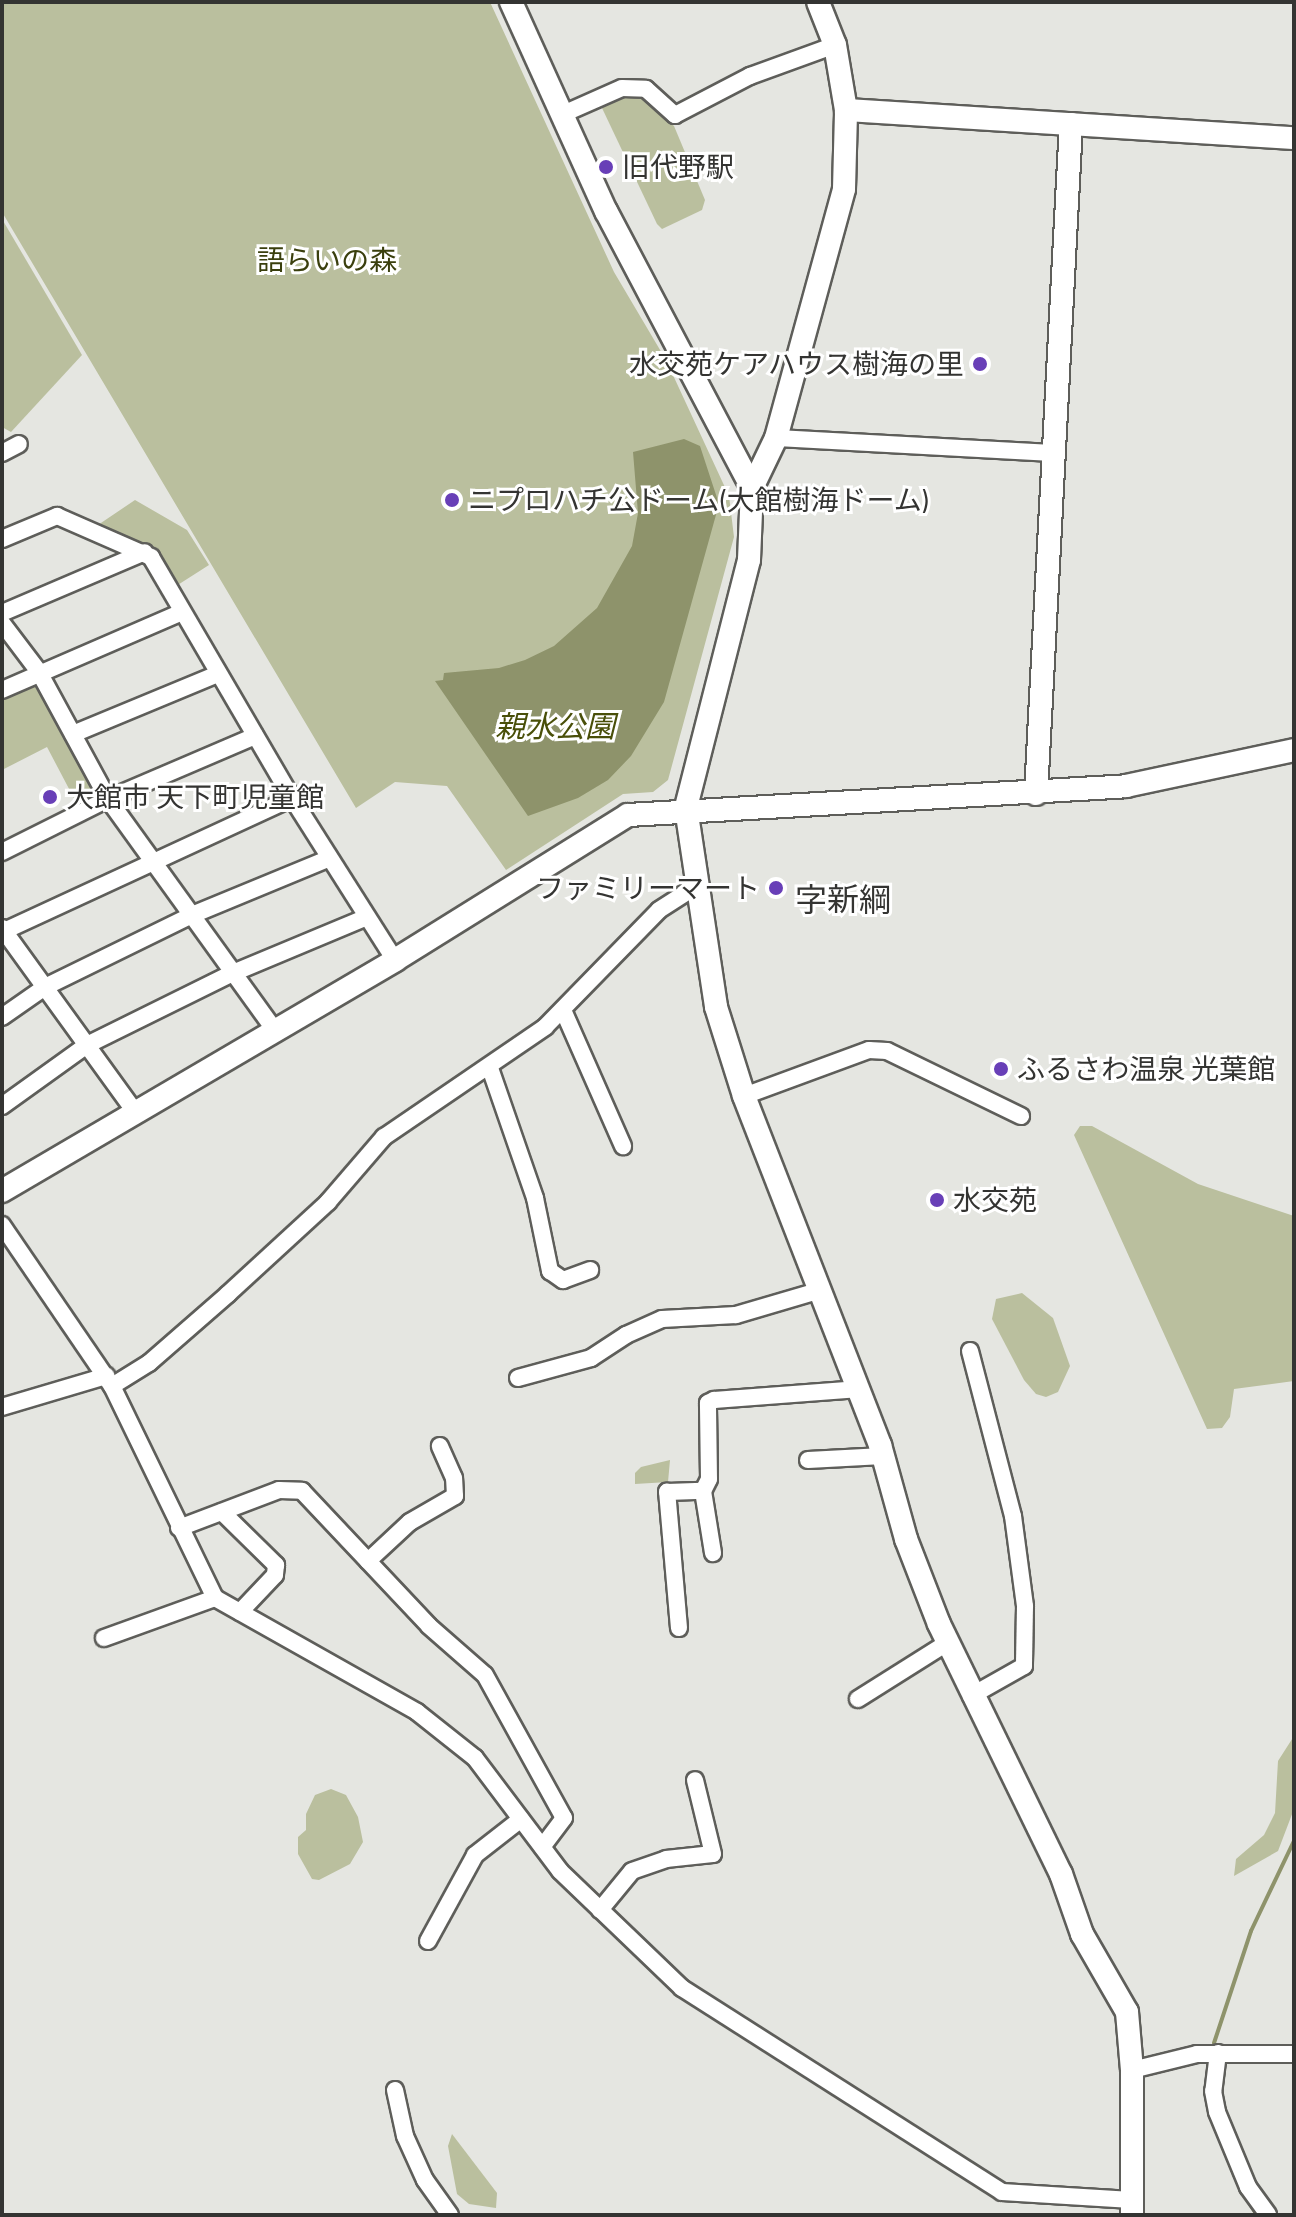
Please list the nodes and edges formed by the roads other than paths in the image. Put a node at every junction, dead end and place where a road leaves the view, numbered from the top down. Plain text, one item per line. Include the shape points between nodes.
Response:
1 (511, 2) edge
2 (818, 2) edge
3 (835, 45) junction
4 (846, 110) junction
5 (563, 114) junction
6 (1071, 124) junction
7 (1294, 138) edge
8 (776, 438) junction
9 (19, 444) dead end
10 (2, 453) edge
11 (1054, 453) junction
12 (752, 488) junction
13 (2, 539) edge
14 (145, 552) junction
15 (182, 612) junction
16 (2, 613) edge
17 (2, 623) edge
18 (39, 672) junction
19 (218, 674) junction
20 (2, 690) edge
21 (73, 734) junction
22 (255, 736) junction
23 (1294, 750) edge
24 (1036, 794) junction
25 (292, 798) junction
26 (108, 799) junction
27 (686, 808) junction
28 (2, 852) edge
29 (330, 858) junction
30 (151, 859) junction
31 (695, 887) junction
32 (192, 915) junction
33 (367, 917) junction
34 (3, 930) edge
35 (395, 960) junction
36 (233, 973) junction
37 (45, 987) junction
38 (563, 1010) junction
39 (2, 1017) edge
40 (276, 1032) junction
41 (87, 1045) junction
42 (490, 1068) junction
43 (744, 1096) junction
44 (2, 1106) edge
45 (136, 1113) junction
46 (1021, 1116) dead end
47 (623, 1146) dead end
48 (2, 1191) edge
49 (2, 1225) edge
50 (590, 1270) dead end
51 (821, 1290) junction
52 (970, 1351) dead end
53 (518, 1378) dead end
54 (109, 1381) junction
55 (860, 1389) junction
56 (2, 1407) edge
57 (440, 1446) dead end
58 (883, 1456) junction
59 (808, 1460) dead end
60 (703, 1491) junction
61 (222, 1512) junction
62 (179, 1528) junction
63 (713, 1553) dead end
64 (368, 1561) junction
65 (215, 1598) junction
66 (240, 1612) junction
67 (679, 1628) dead end
68 (104, 1638) dead end
69 (947, 1643) junction
70 (971, 1696) junction
71 (858, 1699) dead end
72 (695, 1780) dead end
73 (521, 1819) junction
74 (542, 1847) junction
75 (600, 1910) junction
76 (428, 1941) dead end
77 (1218, 2053) junction
78 (1294, 2054) edge
79 (1132, 2070) junction
80 (395, 2090) dead end
81 (1132, 2208) edge
82 (450, 2215) edge
83 (1268, 2215) edge

1 - 5 street
2 - 3 street
3 - 4 street
3 - 5 street via 750,76 675,115 646,89 622,88
4 - 6 street
4 - 8 street via 844,189
5 - 12 street via 606,211
6 - 7 street
6 - 11 street
8 - 11 street
8 - 12 street
9 - 10 street
11 - 24 street
12 - 27 street via 749,560
13 - 14 street via 57,516
14 - 15 street
14 - 16 street
15 - 18 street
15 - 19 street
17 - 18 street
18 - 20 street
18 - 21 street
19 - 21 street
19 - 22 street
21 - 26 street
22 - 25 street
22 - 26 street
23 - 24 street via 1181,777
24 - 27 street
25 - 29 street
25 - 30 street
26 - 28 street
26 - 30 street
27 - 31 street
27 - 35 street via 628,815
29 - 32 street
29 - 33 street
30 - 32 street
30 - 34 street
31 - 38 street via 659,910
31 - 43 street via 716,1007
32 - 36 street
32 - 37 street
33 - 35 street
33 - 36 street
34 - 37 street
35 - 40 street
36 - 40 street
36 - 41 street
37 - 39 street
37 - 41 street
38 - 42 street
38 - 47 street
40 - 45 street
41 - 44 street
41 - 45 street
42 - 50 street via 535,1198 550,1271 563,1280
42 - 54 street via 384,1137 328,1202 228,1294 149,1363
43 - 46 street via 869,1050 887,1051
43 - 51 street
45 - 48 street
49 - 54 street
51 - 53 street via 736,1315 662,1319 591,1358
51 - 55 street
52 - 70 street via 1013,1516 1025,1606 1024,1666
54 - 56 street
54 - 62 street
55 - 58 street
55 - 60 street via 708,1403 709,1479
57 - 64 street via 454,1478 455,1496 410,1522
58 - 59 street
58 - 69 street via 906,1539
60 - 63 street
60 - 67 street via 667,1492
61 - 62 street
61 - 64 street via 279,1490 302,1491
61 - 66 street via 276,1565 275,1575
62 - 65 street
64 - 74 street via 485,1675 507,1709 564,1818
65 - 66 street
65 - 68 street
66 - 73 street via 417,1712 475,1758
69 - 70 street
69 - 71 street
70 - 79 street via 1061,1874 1082,1934 1127,2012
72 - 75 street via 713,1854 666,1859 632,1871
73 - 74 street
73 - 76 street via 475,1855
74 - 75 street
75 - 81 street via 682,1988 1002,2192
77 - 78 street
77 - 79 street
77 - 83 street via 1213,2091 1217,2112 1248,2187
79 - 81 street
80 - 82 street via 405,2136 425,2180

